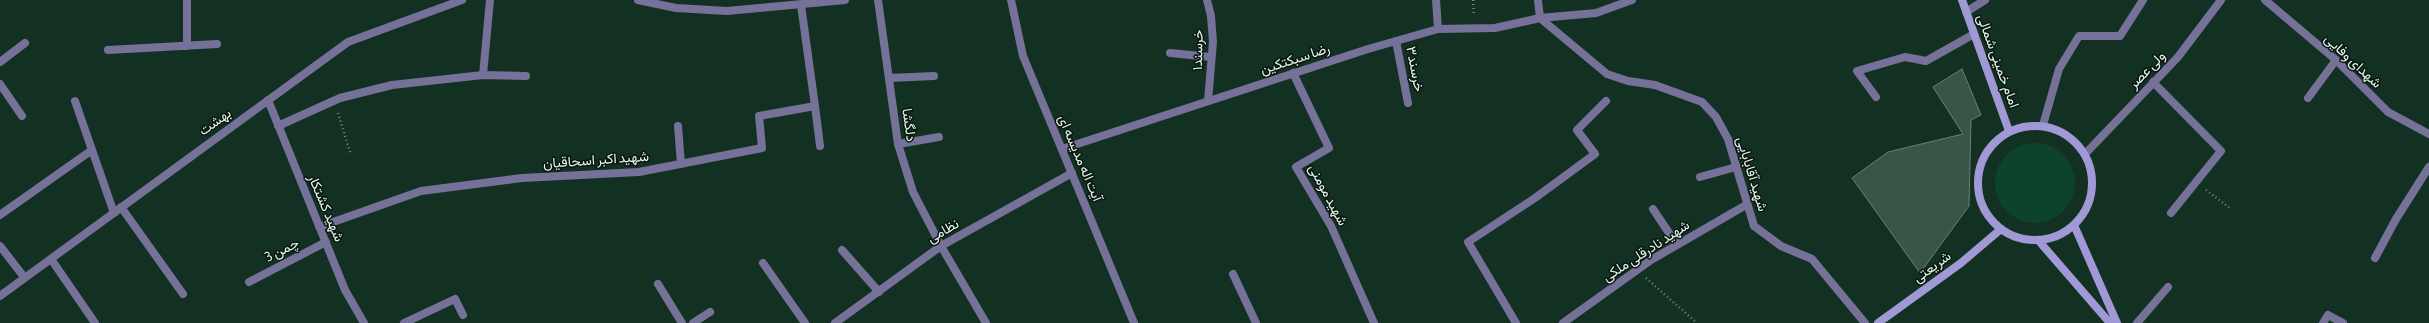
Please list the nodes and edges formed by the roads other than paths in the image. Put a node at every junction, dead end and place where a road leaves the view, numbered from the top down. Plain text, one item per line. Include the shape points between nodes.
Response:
1 (188, 0) edge
2 (462, 0) edge
3 (490, 0) edge
4 (638, 0) edge
5 (845, 0) edge
6 (878, 0) edge
7 (1011, 0) edge
8 (1207, 0) edge
9 (1436, 0) edge
10 (1538, 0) edge
11 (1630, 0) edge
12 (1962, 0) edge
13 (1985, 0) edge
14 (2143, 0) edge
15 (2221, 0) edge
16 (2265, 0) edge
17 (801, 5) junction
18 (1966, 12) junction
19 (1540, 18) junction
20 (1438, 29) junction
21 (1974, 34) junction
22 (1396, 41) junction
23 (25, 43) dead end
24 (217, 44) dead end
25 (187, 46) junction
26 (108, 50) dead end
27 (1170, 53) dead end
28 (1212, 57) junction
29 (2336, 60) junction
30 (0, 62) edge
31 (1293, 73) junction
32 (483, 75) junction
33 (526, 76) dead end
34 (934, 76) dead end
35 (889, 78) junction
36 (2153, 82) junction
37 (0, 84) edge
38 (1876, 97) dead end
39 (2308, 98) dead end
40 (268, 100) junction
41 (75, 101) dead end
42 (1208, 101) junction
43 (1606, 101) dead end
44 (1408, 103) dead end
45 (814, 106) junction
46 (22, 116) dead end
47 (2043, 125) junction
48 (278, 126) junction
49 (678, 126) dead end
50 (2009, 131) junction
51 (2429, 134) edge
52 (939, 137) dead end
53 (898, 144) junction
54 (820, 146) dead end
55 (1062, 149) junction
56 (92, 150) junction
57 (2085, 154) junction
58 (681, 164) junction
59 (1736, 167) junction
60 (2429, 167) edge
61 (1072, 173) junction
62 (1700, 177) dead end
63 (1746, 205) junction
64 (121, 207) junction
65 (1653, 209) dead end
66 (114, 213) junction
67 (2171, 213) dead end
68 (0, 215) edge
69 (2074, 225) junction
70 (318, 227) junction
71 (2001, 229) junction
72 (2038, 240) junction
73 (326, 242) junction
74 (1677, 245) junction
75 (0, 246) edge
76 (941, 246) junction
77 (842, 250) dead end
78 (2375, 258) dead end
79 (51, 259) junction
80 (763, 263) dead end
81 (1233, 274) dead end
82 (24, 277) junction
83 (249, 282) dead end
84 (658, 284) dead end
85 (2168, 287) dead end
86 (879, 292) junction
87 (183, 294) dead end
88 (0, 296) edge
89 (710, 312) dead end
90 (463, 315) dead end
91 (1371, 322) edge
92 (95, 323) edge
93 (364, 323) edge
94 (404, 323) edge
95 (682, 323) edge
96 (693, 323) edge
97 (805, 323) edge
98 (835, 323) edge
99 (986, 323) edge
100 (1134, 323) edge
101 (1256, 323) edge
102 (1516, 323) edge
103 (1563, 323) edge
104 (1865, 323) edge
105 (1878, 323) edge
106 (2110, 323) edge
107 (2117, 323) edge
108 (2137, 323) edge
109 (2323, 323) edge
110 (2343, 323) edge

1 - 25 street
2 - 40 street, بهشت via 348,42
3 - 32 street
4 - 17 street via 676,8 727,10
5 - 17 street
6 - 35 street, دلگشا
7 - 55 street, آیت اله مدیسه ای via 1023,56
8 - 28 street, خرسند۱ via 1211,16
9 - 20 street
10 - 19 street
11 - 19 street, رضا سبکتکین via 1596,13
12 - 18 main road, امام خمینی شمالی
13 - 18 street
14 - 47 street via 2120,36 2079,36 2059,69
15 - 36 street, ولی عصر via 2178,56
16 - 29 street, شهدای وفایی
17 - 45 street
18 - 21 main road, امام خمینی شمالی
19 - 20 street, رضا سبکتکین via 1495,28
19 - 59 street, شهید آقابابایی via 1607,74 1628,81 1655,85 1702,102 1716,117 1728,139
20 - 22 street, رضا سبکتکین
21 - 38 street via 1926,61 1905,57 1857,71
21 - 50 main road, امام خمینی شمالی
22 - 31 street, رضا سبکتکین
22 - 44 street, خرسند۳
23 - 30 street
24 - 25 street
25 - 26 street
27 - 28 street
28 - 42 street, خرسند۱
29 - 39 street
29 - 51 street, شهدای وفایی via 2388,112
31 - 42 street, رضا سبکتکین
31 - 91 street, شهید مومنی via 1329,148 1296,167 1331,226
32 - 33 street
32 - 48 street via 392,85 334,101
34 - 35 street
35 - 53 street, دلگشا
36 - 57 street, ولی عصر
36 - 67 street via 2221,151
37 - 46 street
40 - 48 street, شهید کشتکار
40 - 64 street, بهشت
41 - 56 street
42 - 55 street, رضا سبکتکین
43 - 102 street via 1577,130 1595,154 1468,242
45 - 54 street
45 - 58 street, شهید اکبر اسحاقیان via 759,116 762,148
47 - 50 main road
47 - 57 main road via 2060,130 2074,140
48 - 70 street, شهید کشتکار
49 - 58 street
50 - 71 main road via 1994,142 1982,159 1977,178 1987,215
52 - 53 street
53 - 76 street, دلگشا via 913,192
55 - 61 street, آیت اله مدیسه ای
56 - 66 street
56 - 68 street
57 - 69 main road via 2092,172 2092,191 2086,209
58 - 70 street, شهید اکبر اسحاقیان via 639,172 522,178 420,191
59 - 62 street
59 - 63 street, شهید آقابابایی
60 - 78 street
61 - 76 street, نظامی
61 - 100 street, آیت اله مدیسه ای
63 - 74 street, شهید نادرقلی ملکی
63 - 104 street, شهید آقابابایی via 1754,226 1781,246 1812,259
64 - 66 street, بهشت
64 - 87 street
65 - 74 street
66 - 79 street, بهشت
69 - 72 main road via 2051,238
69 - 107 main road
70 - 73 street, شهید کشتکار
71 - 72 main road via 2018,238
71 - 105 main road, شریعتی
72 - 106 main road
73 - 83 street, چمن 3
73 - 93 street, شهید کشتکار via 345,290
74 - 103 street, شهید نادرقلی ملکی
75 - 82 street
76 - 86 street, نظامی
76 - 99 street, دلگشا
77 - 86 street
79 - 82 street, بهشت
79 - 92 street
80 - 97 street
81 - 101 street
82 - 88 street, بهشت
84 - 95 street
85 - 108 street
86 - 98 street, نظامی
89 - 96 street
90 - 94 street via 455,299
109 - 110 street via 2328,315

